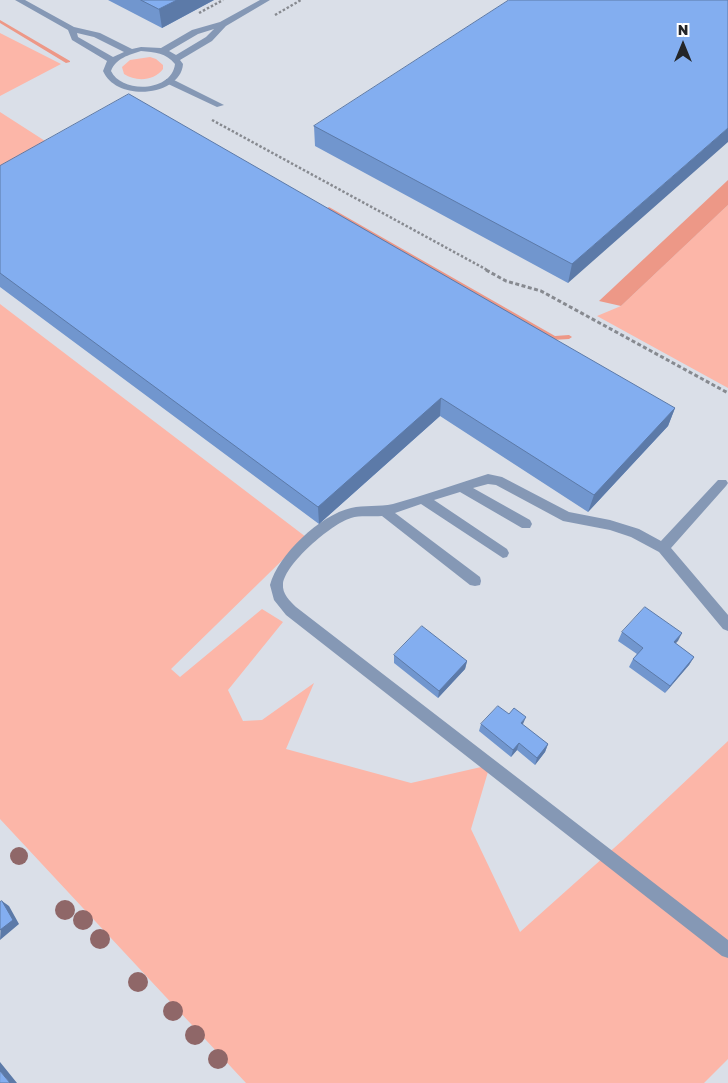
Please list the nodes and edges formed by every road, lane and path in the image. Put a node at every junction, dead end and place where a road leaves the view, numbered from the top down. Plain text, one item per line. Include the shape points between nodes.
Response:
1 (20, 0) edge
2 (266, 0) edge
3 (301, 0) edge
4 (269, 18) dead end
5 (223, 24) junction
6 (71, 28) junction
7 (129, 51) junction
8 (163, 51) junction
9 (176, 59) junction
10 (112, 60) junction
11 (169, 81) junction
12 (220, 105) dead end
13 (211, 119) dead end
14 (728, 393) edge
15 (722, 483) dead end
16 (461, 487) junction
17 (423, 499) junction
18 (384, 510) junction
19 (526, 524) dead end
20 (663, 548) junction
21 (504, 553) dead end
22 (475, 581) dead end
23 (728, 625) edge
24 (728, 950) edge

1 - 6 street
2 - 5 street
3 - 4 path
5 - 8 street via 196,32
5 - 9 street via 209,39
6 - 7 street via 97,35
6 - 10 street via 75,38
7 - 8 street
7 - 10 street
8 - 9 street
9 - 11 street via 179,70
10 - 11 street via 106,73 120,86 148,89
11 - 12 street
13 - 14 path via 506,281 541,290
15 - 20 street
16 - 17 street
16 - 19 street
16 - 20 street via 488,479 498,480 567,517 635,533
17 - 18 street
17 - 21 street
18 - 22 street
18 - 24 street via 348,514 322,528 276,577 279,598 291,611
20 - 23 street

